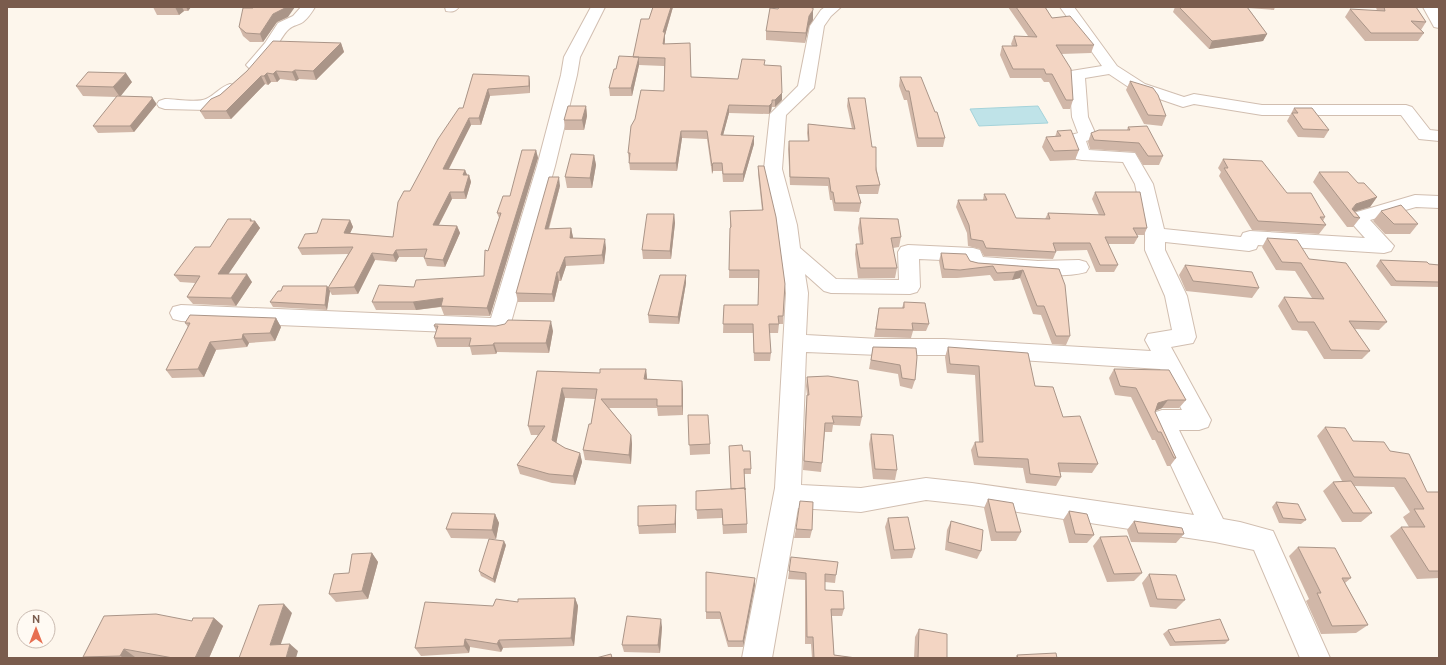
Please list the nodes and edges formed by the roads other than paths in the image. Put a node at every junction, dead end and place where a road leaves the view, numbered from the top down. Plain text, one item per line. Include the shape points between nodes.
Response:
1 (308, 7) edge
2 (598, 7) edge
3 (1067, 7) edge
4 (1430, 7) edge
5 (824, 10) edge
6 (1439, 24) edge
7 (1112, 69) junction
8 (165, 104) dead end
9 (1439, 136) edge
10 (1439, 202) edge
11 (1155, 235) junction
12 (791, 252) junction
13 (1079, 267) dead end
14 (181, 313) dead end
15 (795, 343) junction
16 (1167, 361) junction
17 (786, 496) junction
18 (1215, 530) junction
19 (757, 658) edge
20 (1315, 658) edge

1 - 8 street via 298,19 283,26 271,45 217,100 207,105
2 - 14 street via 572,57 546,166 499,326
3 - 7 street
4 - 6 street
5 - 12 street via 817,26 806,88 778,114 773,169
7 - 9 street via 1139,87 1183,102 1194,100 1262,110 1406,110 1425,135
7 - 11 street via 1077,74 1080,117 1087,135 1077,139 1082,155 1129,157 1144,184
10 - 11 street via 1415,201 1357,218 1384,246 1250,238 1249,244
11 - 16 street via 1155,250 1176,296 1185,337 1156,340
12 - 13 street via 831,286 910,287 908,252 973,255 975,263 1038,268
12 - 15 street via 797,293
15 - 16 street via 944,347
15 - 17 street
16 - 18 street via 1199,420 1162,420
17 - 18 street via 861,500 926,489
17 - 19 street
18 - 20 street via 1263,540

